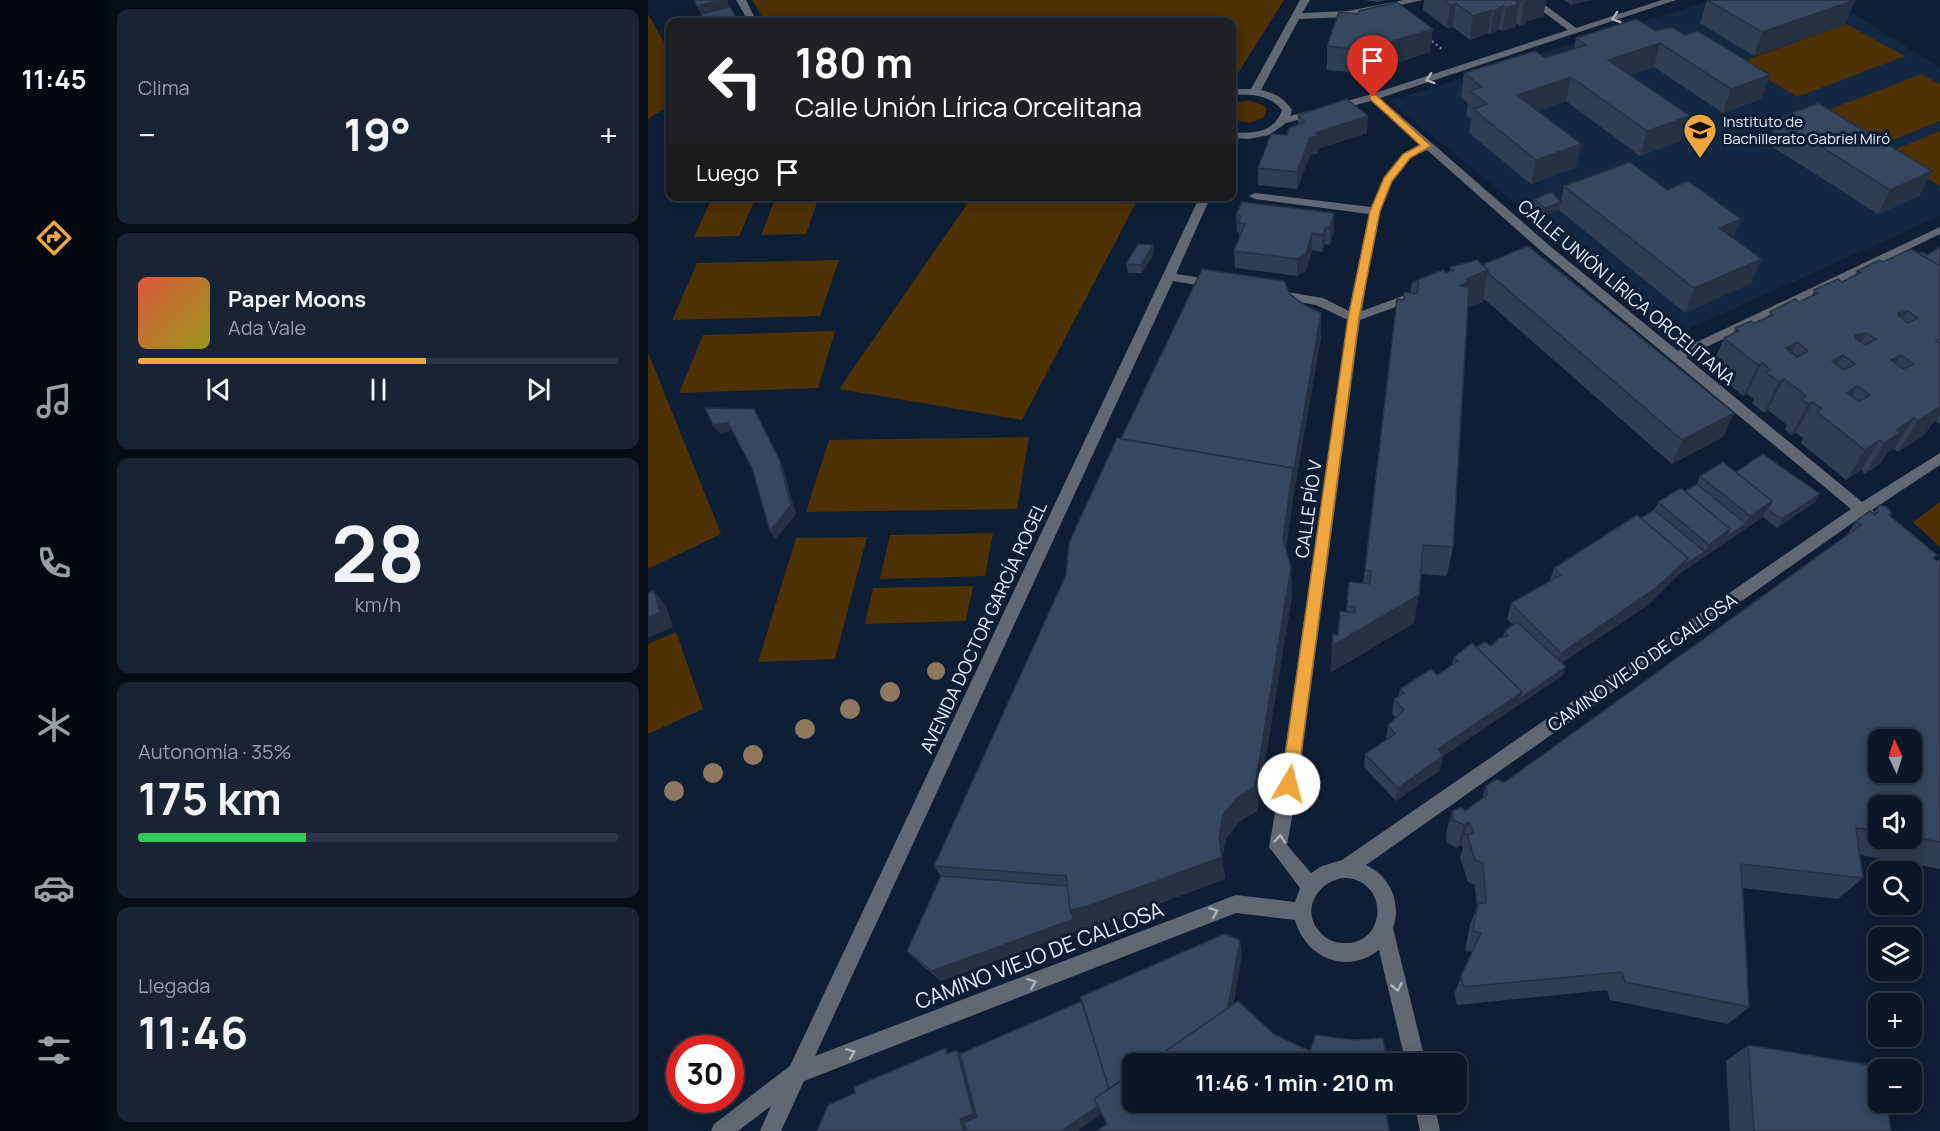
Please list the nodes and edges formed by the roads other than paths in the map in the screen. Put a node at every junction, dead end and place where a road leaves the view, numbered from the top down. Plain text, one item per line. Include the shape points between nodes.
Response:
1 (741, 0) edge
2 (1305, 0) edge
3 (1419, 0) edge
4 (1532, 0) edge
5 (1671, 0) edge
6 (1296, 16) junction
7 (751, 18) edge
8 (1575, 31) junction
9 (1255, 91) junction
10 (1236, 92) edge
11 (1373, 97) junction
12 (1285, 120) junction
13 (1236, 135) edge
14 (1426, 146) junction
15 (1255, 196) dead end
16 (1204, 201) edge
17 (1375, 211) junction
18 (1940, 230) edge
19 (1168, 276) junction
20 (1226, 286) edge
21 (1261, 291) edge
22 (1429, 291) edge
23 (1354, 318) junction
24 (1676, 357) junction
25 (1940, 458) edge
26 (1863, 508) junction
27 (1898, 540) edge
28 (1345, 869) junction
29 (1310, 886) junction
30 (1302, 912) junction
31 (1384, 930) junction
32 (1413, 1053) edge
33 (796, 1074) junction
34 (1426, 1113) edge
35 (721, 1131) edge
36 (770, 1131) edge
37 (1430, 1131) edge

1 - 7 street
2 - 6 street
3 - 6 street via 1348,14
4 - 8 street
5 -> 8 street
6 - 9 street
8 -> 11 street
9 - 10 street
9 - 12 street via 1281,102 1287,110
11 - 12 street
11 - 14 street, CALLE UNIÓN LÍRICA ORCELITANA
12 - 13 street via 1267,132
14 - 17 street, CALLE PÍO V via 1400,164 1388,180
14 - 24 street, CALLE UNIÓN LÍRICA ORCELITANA via 1541,251
15 - 17 street
16 - 19 street, AVENIDA DOCTOR GARCÍA ROGEL
17 - 23 street, CALLE PÍO V
18 - 24 street
19 - 20 street
19 - 33 street, AVENIDA DOCTOR GARCÍA ROGEL
21 - 23 street via 1318,301
22 - 23 street
29 -> 23 street, CALLE PÍO V via 1278,848
24 - 26 street, CALLE UNIÓN LÍRICA ORCELITANA
25 - 26 street, CAMINO VIEJO DE CALLOSA
26 - 27 street, CALLE UNIÓN LÍRICA ORCELITANA
26 - 28 street, CAMINO VIEJO DE CALLOSA
28 - 29 street, CAMINO VIEJO DE CALLOSA via 1319,876
28 - 31 street via 1371,878 1381,889 1386,902
29 - 30 street
30 - 31 street via 1313,938 1337,952 1365,949
33 -> 30 street, CAMINO VIEJO DE CALLOSA via 1236,904
31 -> 32 street
33 - 35 street
33 - 36 street, AVENIDA DOCTOR GARCÍA ROGEL
34 - 37 street

